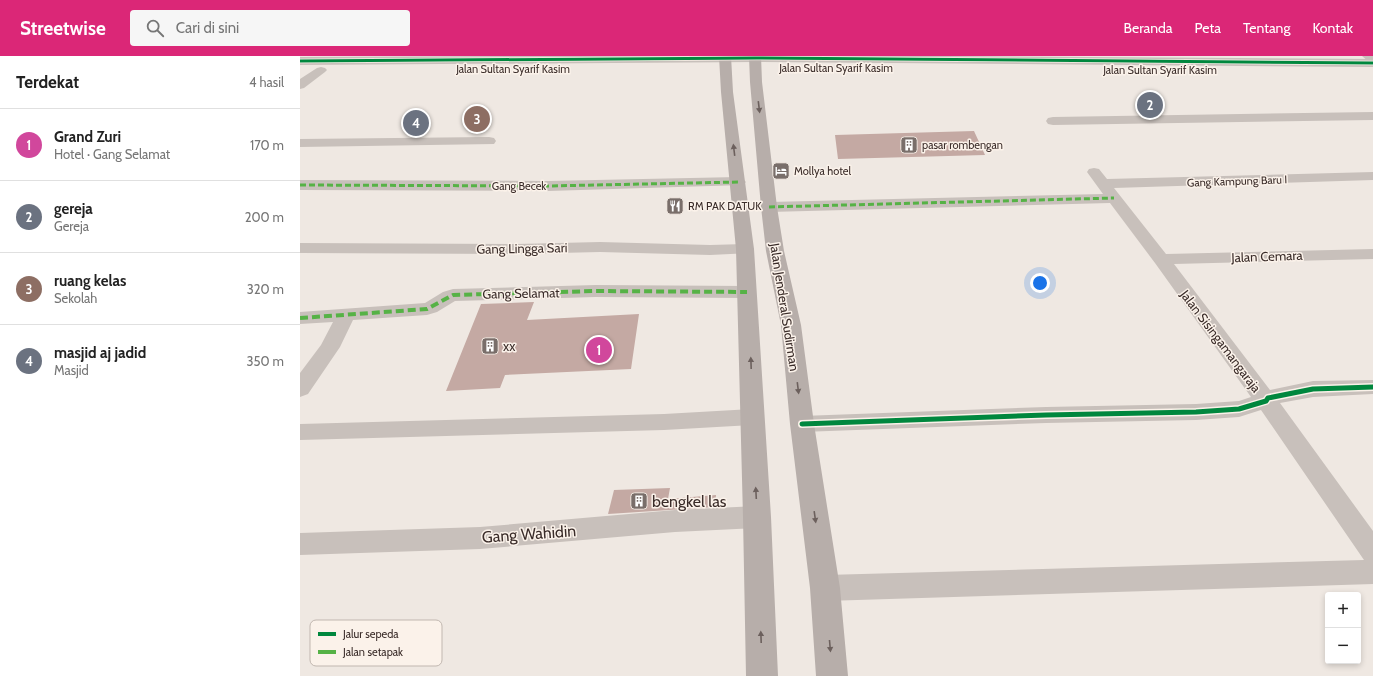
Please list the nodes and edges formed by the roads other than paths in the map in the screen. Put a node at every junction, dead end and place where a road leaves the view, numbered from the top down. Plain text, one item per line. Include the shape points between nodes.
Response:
1 (1368, 56) edge
2 (946, 58) edge
3 (1008, 59) edge
4 (1153, 59) edge
5 (300, 61) edge
6 (726, 61) edge
7 (755, 61) edge
8 (1373, 61) edge
9 (328, 62) edge
10 (300, 70) edge
11 (1373, 70) edge
12 (300, 86) edge
13 (1373, 116) edge
14 (1053, 121) dead end
15 (489, 141) dead end
16 (300, 143) edge
17 (1373, 176) edge
18 (738, 182) junction
19 (300, 185) edge
20 (1103, 185) junction
21 (769, 207) junction
22 (300, 248) edge
23 (745, 249) junction
24 (1373, 254) edge
25 (1161, 259) junction
26 (747, 292) junction
27 (346, 316) junction
28 (300, 318) edge
29 (308, 370) edge
30 (1373, 387) edge
31 (300, 389) edge
32 (1266, 401) junction
33 (752, 417) junction
34 (802, 424) junction
35 (300, 432) edge
36 (758, 517) junction
37 (300, 544) edge
38 (1370, 544) edge
39 (1373, 572) edge
40 (825, 588) junction
41 (762, 676) edge
42 (832, 676) edge

1 - 8 street
2 - 3 street, Jalan Sultan Syarif Kasim
2 - 7 street, Jalan Sultan Syarif Kasim
3 - 4 street, Jalan Sultan Syarif Kasim
4 - 8 street, Jalan Sultan Syarif Kasim
5 - 9 street
6 - 7 street, Jalan Sultan Syarif Kasim
6 - 9 street, Jalan Sultan Syarif Kasim
18 -> 6 main road via 727,92
7 - 11 street, Jalan Sultan Syarif Kasim
7 -> 21 main road, Jalan Jenderal Sudirman
9 - 10 street, Jalan Sultan Syarif Kasim
9 - 12 street
13 - 14 street
15 - 16 street
17 - 20 street, Gang Kampung Baru I
18 - 19 street, Gang Becek via 548,186
18 - 23 main road
20 - 21 street, Gang Kampung Baru I via 880,205
20 - 25 street, Jalan Sisingamangaraja
21 -> 34 main road, Jalan Jenderal Sudirman via 775,251 791,325
22 - 23 street, Gang Lingga Sari
23 - 26 main road
24 - 25 street, Jalan Cemara
25 - 32 street, Jalan Sisingamangaraja
26 - 27 street, Gang Selamat via 596,291 453,294 432,308
33 -> 26 main road
27 - 28 street, Gang Selamat
27 - 29 street via 330,348
29 - 31 street via 310,374
30 - 32 street via 1313,389 1285,393
32 - 34 street via 1239,409 1196,412
32 - 38 street, Jalan Sisingamangaraja
33 - 35 street via 664,422
36 -> 33 main road
34 -> 40 main road, Jalan Jenderal Sudirman
36 - 37 street, Gang Wahidin via 675,521 473,538
41 -> 36 main road
39 - 40 street
40 -> 42 main road, Jalan Jenderal Sudirman

